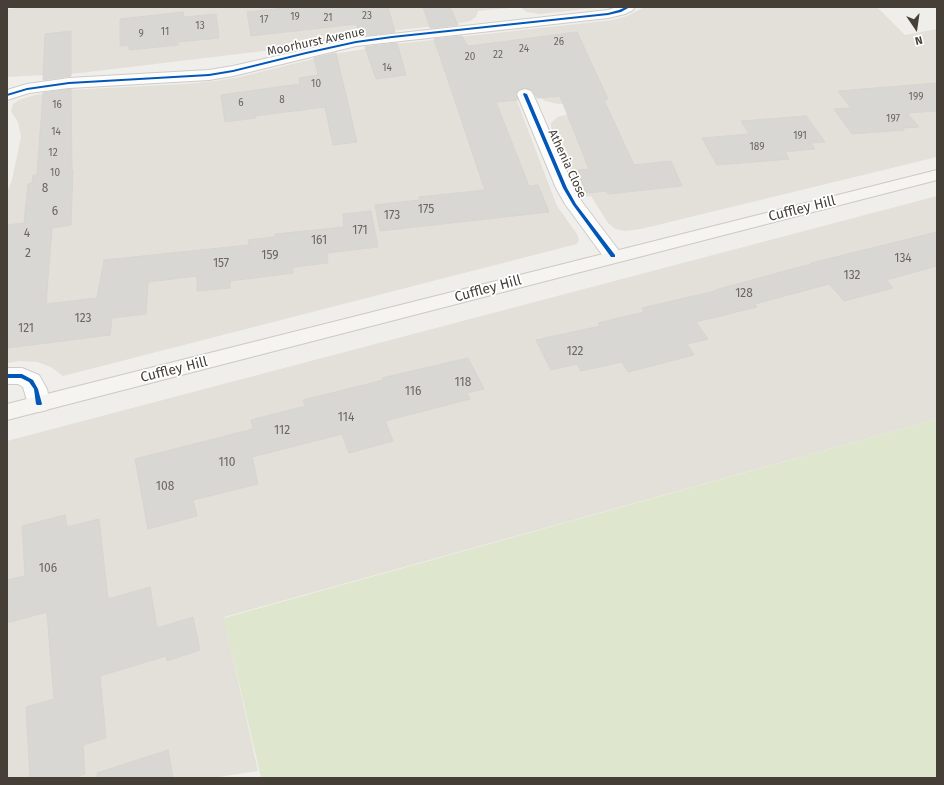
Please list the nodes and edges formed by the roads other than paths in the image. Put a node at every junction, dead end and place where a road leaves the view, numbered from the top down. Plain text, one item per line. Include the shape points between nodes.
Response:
1 (628, 7) edge
2 (7, 94) edge
3 (525, 94) dead end
4 (937, 175) edge
5 (613, 256) junction
6 (7, 376) edge
7 (39, 404) junction
8 (7, 412) edge

1 - 2 street, Moorhurst Avenue via 608,14 356,42 210,75 69,83
3 - 5 street, Athenia Close via 565,188
4 - 5 main road, Cuffley Hill
5 - 7 main road, Cuffley Hill
6 - 7 street via 22,376 31,381 36,389
7 - 8 main road, Cuffley Hill

